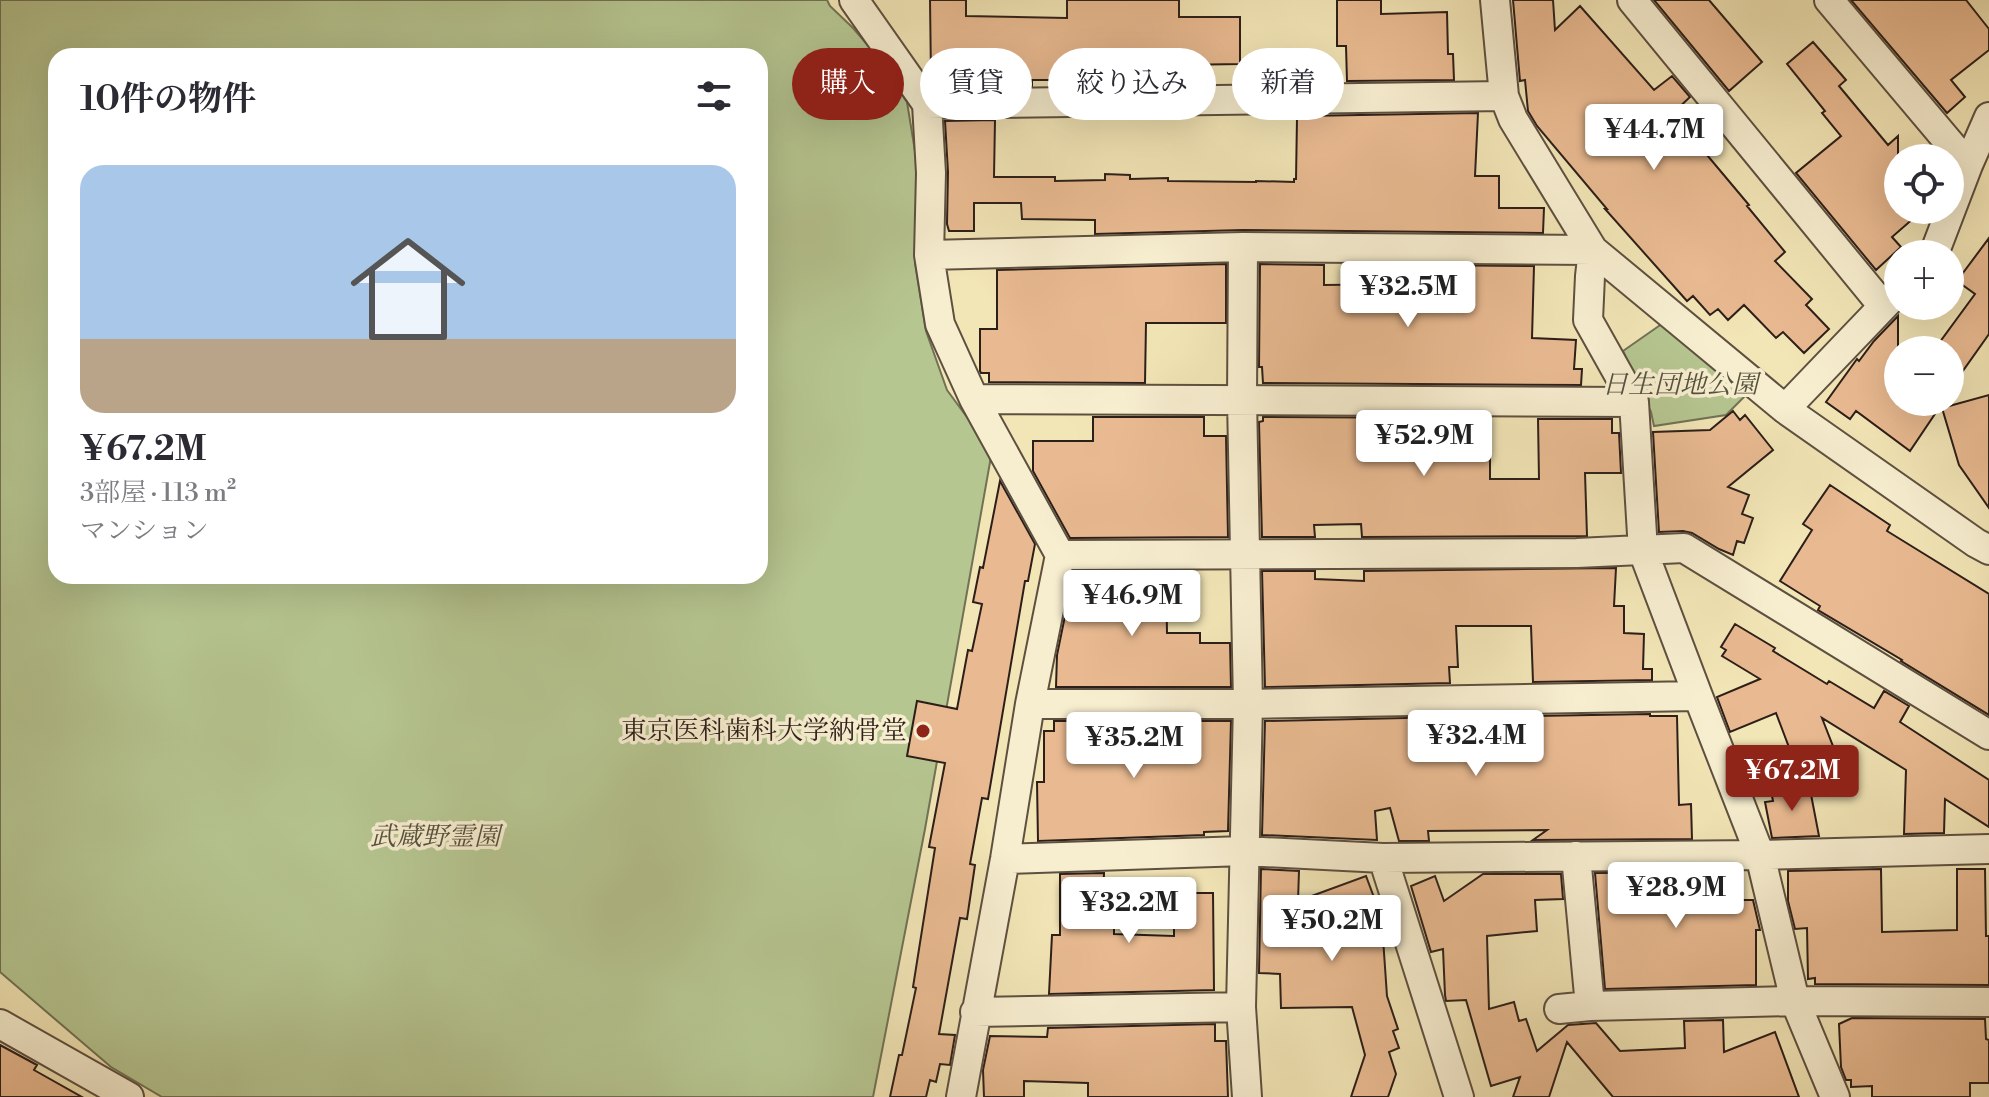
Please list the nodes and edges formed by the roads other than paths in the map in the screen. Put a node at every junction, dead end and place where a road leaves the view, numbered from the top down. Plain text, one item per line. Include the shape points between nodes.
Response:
1 (854, 0) edge
2 (1495, 0) edge
3 (1632, 0) edge
4 (1829, 0) edge
5 (920, 94) edge
6 (1504, 96) junction
7 (1032, 103) edge
8 (1989, 117) edge
9 (928, 120) edge
10 (1968, 165) junction
11 (1939, 240) edge
12 (1243, 247) junction
13 (1593, 250) junction
14 (929, 255) junction
15 (1884, 291) edge
16 (1884, 306) edge
17 (974, 399) junction
18 (1242, 399) junction
19 (1634, 402) junction
20 (1785, 409) junction
21 (1989, 550) edge
22 (1643, 551) junction
23 (1245, 554) junction
24 (1060, 555) junction
25 (1698, 696) junction
26 (1030, 704) junction
27 (1248, 704) junction
28 (1989, 735) edge
29 (1989, 849) edge
30 (1244, 851) junction
31 (1760, 855) junction
32 (1576, 856) junction
33 (1383, 858) junction
34 (1005, 859) junction
35 (1795, 1001) junction
36 (1989, 1002) edge
37 (1590, 1006) junction
38 (1241, 1007) junction
39 (1559, 1009) dead end
40 (975, 1012) junction
41 (0, 1024) edge
42 (129, 1097) edge
43 (961, 1097) edge
44 (1247, 1097) edge
45 (1459, 1097) edge
46 (1835, 1097) edge

1 - 5 street
2 - 6 street
3 - 15 street
4 - 10 street
6 - 7 street
6 - 13 street
8 - 10 street
9 - 14 street
10 - 11 street
12 - 13 street
12 - 14 street
12 - 18 street
13 - 19 street via 1588,320
13 - 20 street
14 - 17 street via 940,324
16 - 20 street
17 - 18 street
17 - 24 street
18 - 19 street
18 - 23 street
19 - 22 street
20 - 21 street
22 - 23 street
22 - 25 street
22 - 28 street via 1684,548
23 - 24 street
23 - 27 street
24 - 26 street
25 - 27 street
25 - 31 street
26 - 27 street
26 - 34 street
27 - 30 street
29 - 31 street
30 - 33 street
30 - 34 street
30 - 38 street
31 - 32 street
31 - 35 street
32 - 33 street
32 - 37 street
33 - 45 street
34 - 40 street
35 - 36 street
35 - 37 street
35 - 46 street
37 - 39 street
38 - 40 street
38 - 44 street
40 - 43 street
41 - 42 street

